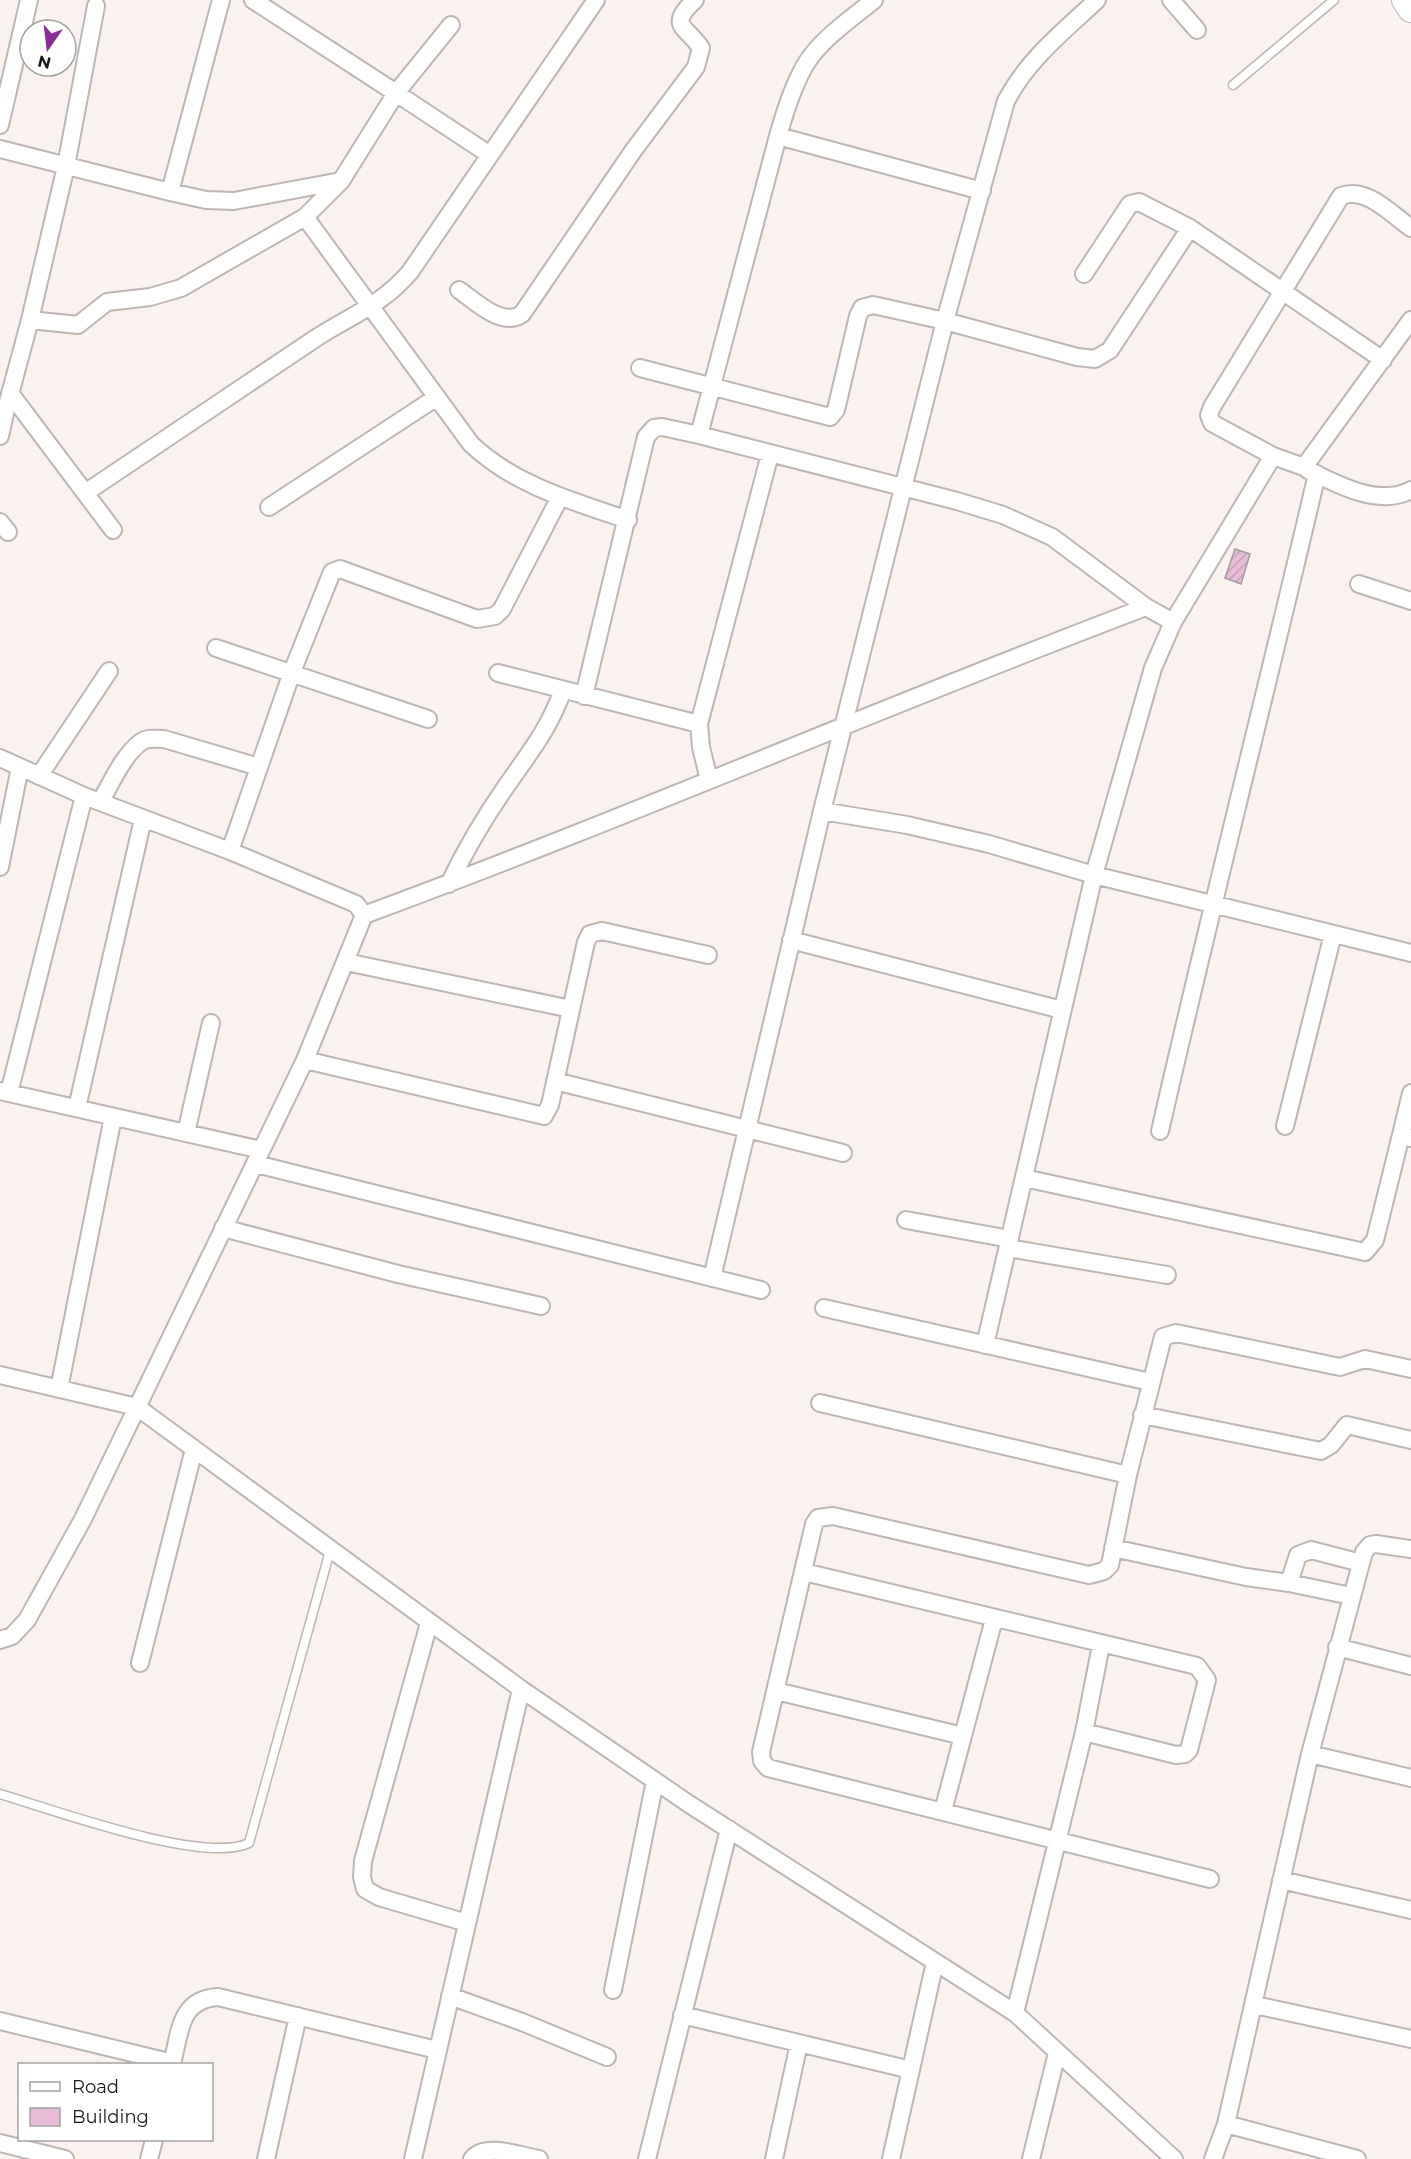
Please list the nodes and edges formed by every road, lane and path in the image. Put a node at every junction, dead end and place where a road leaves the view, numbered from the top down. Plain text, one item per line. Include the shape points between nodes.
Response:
1 (29, 0) edge
2 (221, 0) edge
3 (253, 0) edge
4 (596, 0) edge
5 (695, 0) edge
6 (874, 0) edge
7 (1097, 0) edge
8 (1171, 0) edge
9 (1334, 0) edge
10 (1405, 0) edge
11 (96, 6) dead end
12 (1411, 9) edge
13 (452, 25) dead end
14 (1197, 30) dead end
15 (1233, 85) dead end
16 (396, 93) junction
17 (0, 125) edge
18 (778, 136) junction
19 (0, 149) edge
20 (490, 155) junction
21 (66, 166) junction
22 (341, 181) junction
23 (982, 191) junction
24 (170, 192) junction
25 (304, 217) junction
26 (1190, 228) junction
27 (1411, 228) edge
28 (1084, 274) dead end
29 (459, 290) dead end
30 (1282, 293) junction
31 (370, 308) junction
32 (30, 320) junction
33 (1411, 320) edge
34 (945, 321) junction
35 (1383, 360) junction
36 (640, 368) dead end
37 (709, 387) junction
38 (436, 397) junction
39 (5, 404) edge
40 (699, 435) junction
41 (0, 436) edge
42 (770, 454) junction
43 (1273, 456) junction
44 (1310, 471) junction
45 (902, 487) junction
46 (1411, 490) edge
47 (85, 493) junction
48 (560, 497) junction
49 (269, 507) dead end
50 (628, 520) junction
51 (113, 530) dead end
52 (1359, 584) dead end
53 (1411, 601) edge
54 (1146, 607) junction
55 (1173, 622) junction
56 (216, 648) dead end
57 (110, 670) dead end
58 (292, 672) junction
59 (498, 673) dead end
60 (563, 690) junction
61 (584, 696) junction
62 (428, 719) dead end
63 (699, 723) junction
64 (844, 727) junction
65 (0, 758) edge
66 (20, 767) junction
67 (259, 767) junction
68 (39, 776) junction
69 (709, 780) junction
70 (92, 799) junction
71 (822, 811) junction
72 (143, 819) junction
73 (230, 851) junction
74 (0, 867) edge
75 (1094, 875) junction
76 (449, 884) junction
77 (1212, 903) junction
78 (364, 915) junction
79 (1333, 934) junction
80 (791, 940) junction
81 (1411, 953) edge
82 (708, 955) dead end
83 (346, 962) junction
84 (571, 1009) junction
85 (1062, 1010) junction
86 (211, 1023) dead end
87 (305, 1060) junction
88 (555, 1081) junction
89 (5, 1092) edge
90 (1411, 1093) edge
91 (77, 1108) junction
92 (113, 1117) junction
93 (1285, 1126) dead end
94 (748, 1128) junction
95 (1160, 1131) dead end
96 (186, 1133) junction
97 (1406, 1137) edge
98 (843, 1153) dead end
99 (258, 1157) junction
100 (1024, 1178) junction
101 (906, 1220) dead end
102 (223, 1228) junction
103 (1009, 1244) junction
104 (1167, 1275) dead end
105 (712, 1278) junction
106 (761, 1290) dead end
107 (542, 1306) dead end
108 (824, 1308) dead end
109 (985, 1345) junction
110 (1411, 1369) edge
111 (0, 1375) edge
112 (1150, 1382) junction
113 (59, 1389) junction
114 (820, 1403) dead end
115 (137, 1407) junction
116 (1142, 1415) junction
117 (1411, 1440) edge
118 (194, 1449) junction
119 (1128, 1475) junction
120 (1113, 1548) junction
121 (1411, 1549) edge
122 (330, 1551) junction
123 (1361, 1563) junction
124 (804, 1572) junction
125 (1289, 1583) junction
126 (1352, 1596) junction
127 (994, 1619) junction
128 (429, 1623) junction
129 (0, 1640) edge
130 (1101, 1645) junction
131 (1337, 1647) junction
132 (140, 1663) dead end
133 (1411, 1666) edge
134 (520, 1689) junction
135 (776, 1691) junction
136 (1084, 1732) junction
137 (963, 1736) junction
138 (1310, 1754) junction
139 (1411, 1778) edge
140 (655, 1781) junction
141 (0, 1794) edge
142 (942, 1811) junction
143 (729, 1829) junction
144 (1057, 1839) junction
145 (1210, 1880) dead end
146 (1281, 1880) junction
147 (1411, 1910) edge
148 (467, 1923) junction
149 (935, 1962) junction
150 (613, 1990) dead end
151 (450, 1996) junction
152 (1255, 2005) junction
153 (1015, 2013) junction
154 (682, 2015) junction
155 (298, 2016) junction
156 (0, 2021) edge
157 (1411, 2039) edge
158 (799, 2043) junction
159 (437, 2050) junction
160 (1057, 2053) junction
161 (607, 2057) dead end
162 (168, 2063) edge
163 (172, 2063) edge
164 (911, 2070) junction
165 (1226, 2124) junction
166 (154, 2141) edge
167 (0, 2144) edge
168 (44, 2157) edge
169 (1351, 2158) edge
170 (65, 2159) edge
171 (150, 2159) edge
172 (266, 2159) edge
173 (413, 2159) edge
174 (472, 2159) edge
175 (539, 2159) edge
176 (647, 2159) edge
177 (774, 2159) edge
178 (891, 2159) edge
179 (1031, 2159) edge
180 (1174, 2159) edge
181 (1213, 2159) edge

1 - 17 street
2 - 24 street
3 - 16 street
4 - 20 street
5 - 29 street via 680,21 684,32 701,48 696,67 633,151 522,314 511,319 497,315
6 - 18 street via 833,34 805,65
7 - 23 street via 1017,79 998,125
8 - 14 street
9 - 15 lane
10 - 12 main road
11 - 21 street
13 - 16 street
16 - 20 street
16 - 22 street
18 - 23 street
18 - 37 street
19 - 21 street
20 - 31 street via 410,272
21 - 24 street
21 - 32 street
22 - 24 street via 234,201
22 - 25 street
23 - 34 street
25 - 31 street
25 - 32 street via 181,288 150,297 107,302 78,325
26 - 28 street via 1149,205 1130,204
26 - 30 street
26 - 34 street via 1110,350 1095,359
27 - 30 street via 1363,194 1341,196
30 - 35 street
30 - 43 street via 1209,415 1212,423
31 - 38 street
31 - 47 street via 318,337
32 - 39 street
33 - 35 street
34 - 37 street via 873,305 862,308 836,410 830,417
34 - 45 street
35 - 44 street
36 - 37 street
37 - 40 street
38 - 48 street via 488,460 508,474
38 - 49 street
39 - 41 street
39 - 47 street
40 - 42 street
40 - 50 street via 662,427 649,431
42 - 45 street
42 - 63 street
43 - 44 street
43 - 55 street
44 - 46 street via 1370,495 1398,497
44 - 77 street via 1272,668
45 - 54 street via 1003,515 1053,537
45 - 64 street
47 - 51 street
48 - 50 street
48 - 58 street via 495,616 477,619 336,569
50 - 61 street
52 - 53 street
54 - 55 street
54 - 64 street
55 - 75 street via 1153,668
56 - 58 street
57 - 68 street
58 - 62 street
58 - 67 street
59 - 60 street
60 - 61 street
60 - 76 street via 542,738 504,789
61 - 63 street
63 - 69 street
64 - 69 street
64 - 71 street
65 - 66 street
66 - 68 street
66 - 74 street
67 - 70 street via 151,738 132,752
67 - 73 street
68 - 70 street
69 - 76 street
70 - 72 street
70 - 89 street
71 - 75 street via 989,844
71 - 80 street
72 - 73 street
72 - 91 street
73 - 78 street via 356,904
75 - 77 street
75 - 85 street
76 - 78 street
77 - 79 street
77 - 95 street
78 - 83 street
79 - 81 street
79 - 93 street
80 - 85 street
80 - 94 street
82 - 84 street via 595,931 586,942
83 - 84 street
83 - 87 street
84 - 88 street
85 - 100 street
86 - 96 street
87 - 88 street via 539,1116 548,1112
87 - 99 street
88 - 94 street
89 - 91 street
90 - 97 street
91 - 92 street
92 - 96 street
92 - 113 street
94 - 98 street
94 - 105 street
96 - 99 street
97 - 100 street via 1375,1240 1365,1252
99 - 102 street
99 - 105 street
100 - 103 street
101 - 103 street
102 - 107 street via 398,1274
102 - 115 street
103 - 104 street
103 - 109 street
105 - 106 street
108 - 109 street
109 - 112 street
110 - 112 street via 1365,1359 1340,1367 1176,1333 1167,1334 1160,1341
111 - 113 street
112 - 116 street
113 - 115 street
114 - 119 street
115 - 118 street
115 - 129 street via 27,1620 12,1636
116 - 117 street via 1321,1451 1332,1445 1347,1425
116 - 119 street
118 - 122 street
118 - 132 street
119 - 120 street
120 - 124 street via 1110,1565 1104,1572 1089,1575 824,1516 814,1524
120 - 125 street via 1246,1578
121 - 123 street via 1370,1545
122 - 128 street
122 - 141 lane via 249,1843 229,1848 164,1841
123 - 125 street via 1311,1551 1298,1555
123 - 126 street
124 - 127 street
124 - 135 street
125 - 126 street
126 - 131 street
127 - 130 street
127 - 137 street
128 - 134 street
128 - 148 street via 363,1861 362,1877 365,1889 379,1897
130 - 136 street
130 - 136 street via 1197,1666 1207,1680 1185,1754
131 - 133 street
131 - 138 street
134 - 140 street
134 - 148 street
135 - 137 street
135 - 142 street via 761,1752 768,1768
136 - 144 street
137 - 142 street
138 - 139 street
138 - 146 street
140 - 143 street
140 - 150 street
142 - 144 street
143 - 149 street
143 - 154 street
144 - 145 street
144 - 153 street
146 - 147 street
146 - 152 street
148 - 151 street
149 - 153 street
149 - 164 street
151 - 159 street
151 - 161 street
152 - 157 street
152 - 165 street
153 - 160 street
154 - 158 street
154 - 176 street
155 - 159 street
155 - 163 street via 218,1997 203,1998 188,2011
155 - 172 street
156 - 162 street
158 - 164 street
158 - 177 street
159 - 173 street
160 - 179 street
160 - 180 street
164 - 178 street
165 - 169 street
165 - 181 street
166 - 171 street
167 - 168 street
168 - 170 street
174 - 175 street via 484,2152 497,2151

